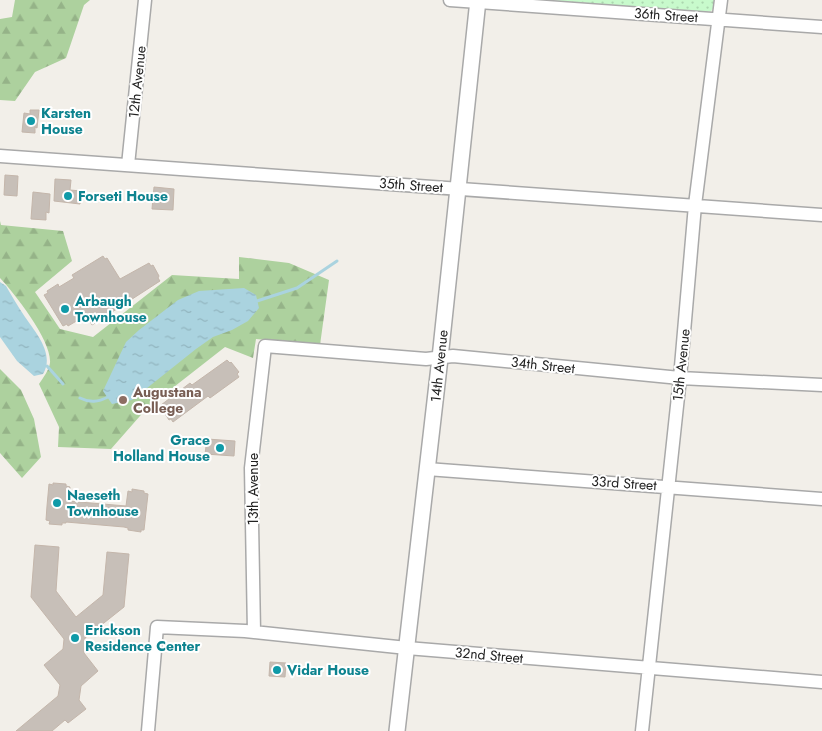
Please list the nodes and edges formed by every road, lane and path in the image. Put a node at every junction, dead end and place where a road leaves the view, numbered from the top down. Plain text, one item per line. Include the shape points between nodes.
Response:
1 (145, 0) edge
2 (450, 0) edge
3 (721, 0) edge
4 (478, 1) edge
5 (719, 19) junction
6 (822, 27) edge
7 (0, 156) edge
8 (128, 165) junction
9 (458, 188) junction
10 (695, 205) junction
11 (822, 215) edge
12 (265, 346) joint
13 (440, 358) junction
14 (680, 378) junction
15 (822, 385) edge
16 (427, 468) junction
17 (668, 486) junction
18 (822, 499) edge
19 (254, 632) junction
20 (407, 648) junction
21 (649, 668) junction
22 (822, 682) edge
23 (148, 731) edge
24 (397, 731) edge
25 (642, 731) edge

1 - 8 street, 12th Avenue
2 - 4 street, 36th Street
3 - 5 street, 15th Avenue
4 - 5 street, 36th Street
4 - 9 street, 14th Avenue
5 - 6 street, 36th Street
5 - 10 street, 15th Avenue
7 - 8 street, 35th Street
8 - 9 street, 35th Street
9 - 10 street, 35th Street
9 - 13 street, 14th Avenue
10 - 11 street, 35th Street
10 - 14 street, 15th Avenue
12 - 13 street, 34th Street
12 - 19 street, 13th Avenue via 251,468
13 - 14 street, 34th Street via 453,356
13 - 16 street, 14th Avenue
14 - 15 street, 34th Street
14 - 17 street, 15th Avenue
16 - 17 street, 33rd Street
16 - 20 street, 14th Avenue
17 - 18 street, 33rd Street
17 - 21 street, 15th Avenue
19 - 20 street, 32nd Street
19 - 23 street, 32nd Street via 157,627
20 - 21 street, 32nd Street
20 - 24 street, 14th Avenue
21 - 22 street, 32nd Street
21 - 25 street, 15th Avenue

